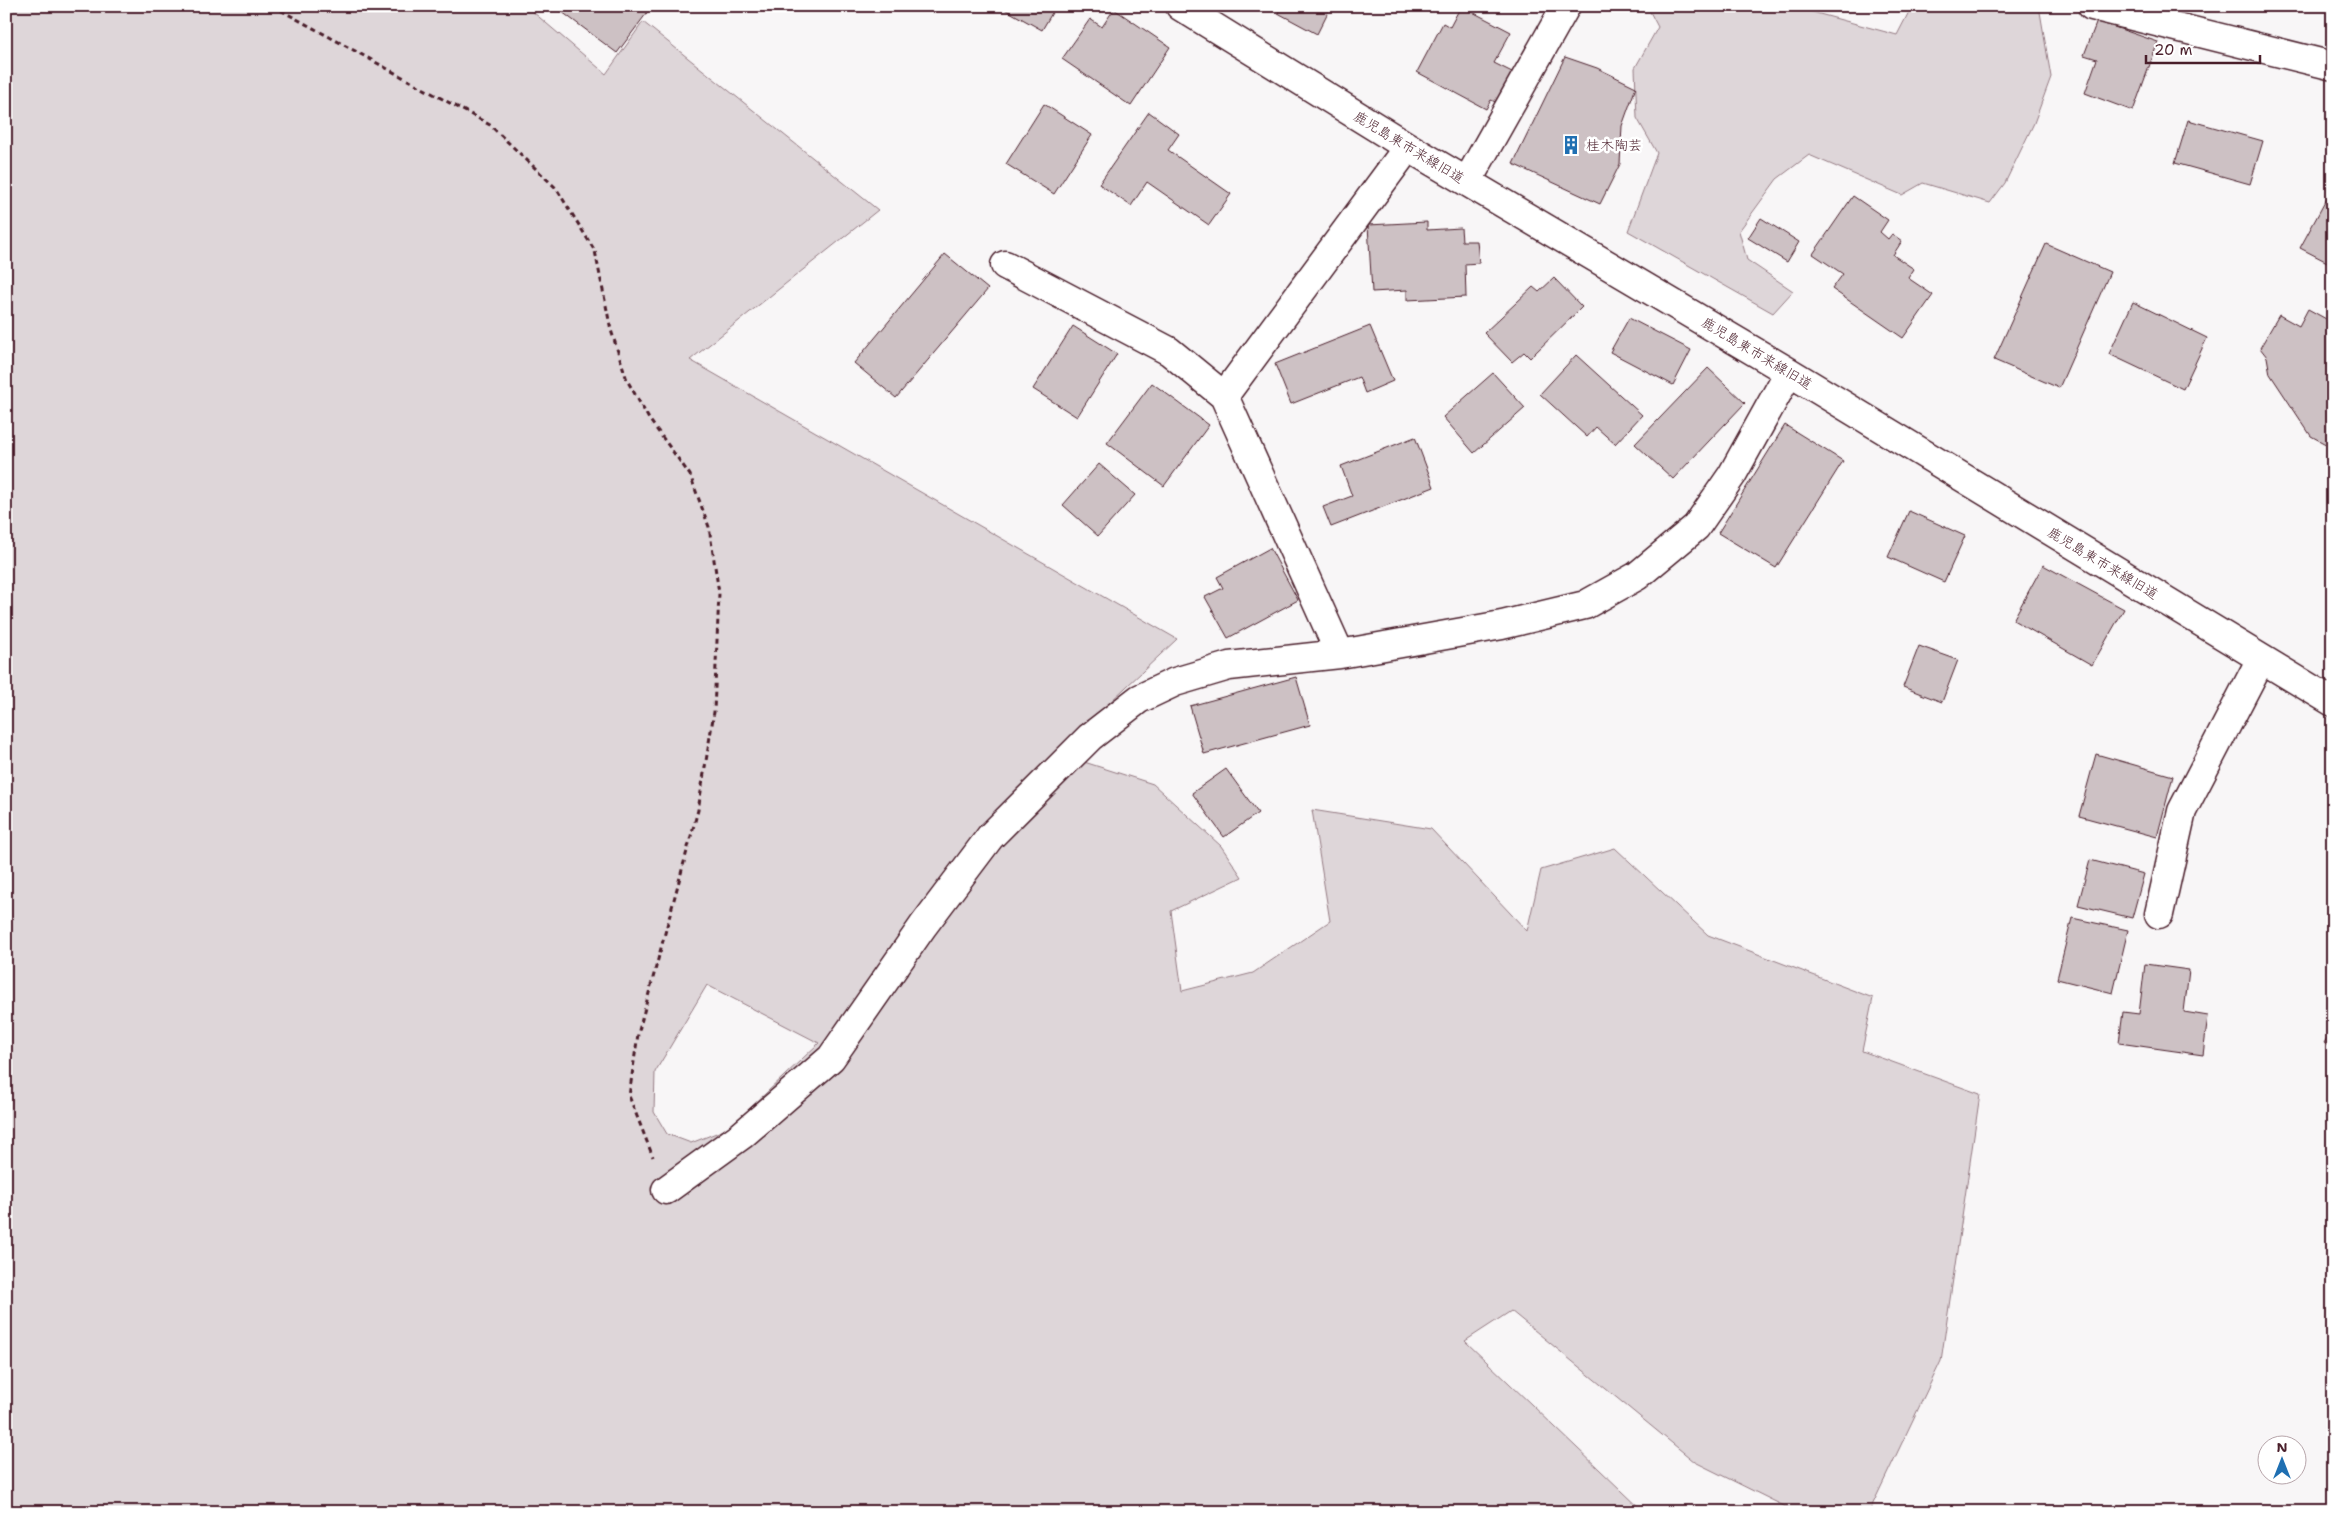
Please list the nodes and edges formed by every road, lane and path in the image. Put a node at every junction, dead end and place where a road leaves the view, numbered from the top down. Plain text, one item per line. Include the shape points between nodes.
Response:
1 (273, 6) edge
2 (1180, 6) edge
3 (1566, 6) edge
4 (2092, 6) edge
5 (2333, 66) edge
6 (1408, 147) junction
7 (1467, 182) junction
8 (1005, 265) dead end
9 (1789, 372) junction
10 (1224, 396) junction
11 (1340, 654) junction
12 (2262, 659) junction
13 (2333, 702) edge
14 (2159, 914) dead end
15 (666, 1190) joint

1 - 15 path via 490,125 556,188 594,251 611,330 628,380 649,419 690,475 710,527 719,593 714,712 698,810 638,1034 628,1096
2 - 6 street, 鹿児島東市来線旧道
3 - 7 street
4 - 5 street
6 - 7 street, 鹿児島東市来線旧道
6 - 10 street
7 - 9 street, 鹿児島東市来線旧道
8 - 10 street via 1169,351
9 - 11 street via 1732,475 1696,527 1637,576 1584,605 1502,625
9 - 12 street, 鹿児島東市来線旧道
10 - 11 street
11 - 15 street via 1229,666 1175,682 1139,699 1090,737 990,837 923,926 832,1058 742,1135
12 - 13 street, 鹿児島東市来線旧道
12 - 14 street via 2182,811

